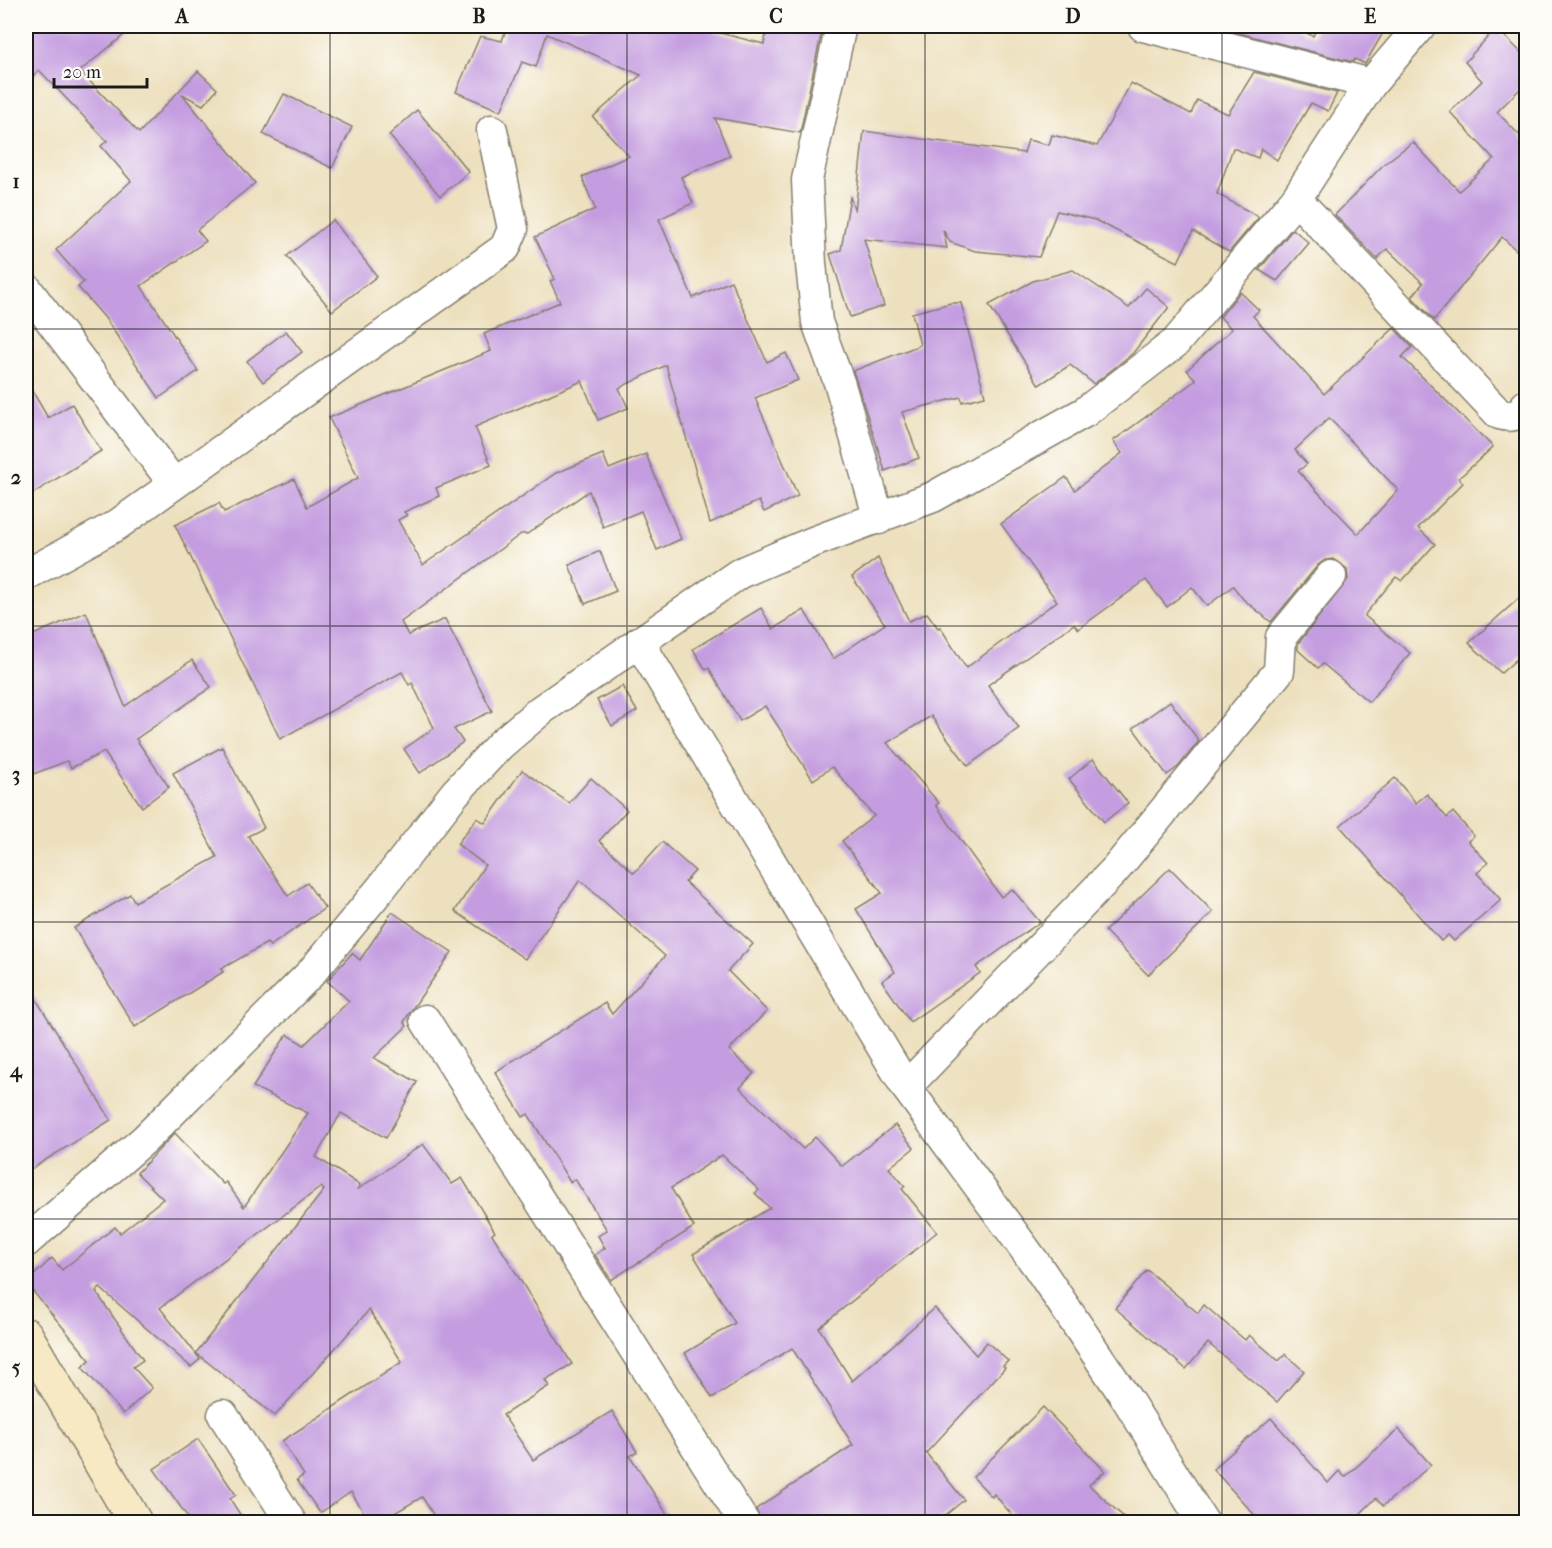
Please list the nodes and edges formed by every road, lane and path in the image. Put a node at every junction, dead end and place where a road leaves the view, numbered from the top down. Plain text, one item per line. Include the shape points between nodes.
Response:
1 (841, 26) edge
2 (1143, 26) edge
3 (1420, 26) edge
4 (1371, 84) junction
5 (492, 130) dead end
6 (1296, 199) junction
7 (26, 288) edge
8 (1527, 405) edge
9 (174, 484) junction
10 (879, 519) junction
11 (26, 575) edge
12 (1331, 576) dead end
13 (639, 642) junction
14 (425, 1020) dead end
15 (906, 1087) junction
16 (26, 1242) edge
17 (26, 1335) edge
18 (223, 1415) dead end
19 (135, 1522) edge
20 (291, 1522) edge
21 (744, 1522) edge
22 (1203, 1522) edge

1 - 10 street via 807,180 811,264 818,322
2 - 4 street
3 - 4 street
4 - 6 street
5 - 9 street via 513,229 505,248
6 - 8 street via 1499,414 1520,414
6 - 10 street via 1175,343 1085,412 933,497
7 - 9 street
9 - 11 street via 117,525
10 - 13 street via 740,573
12 - 15 street via 1281,638 1279,671 1115,870
13 - 15 street
13 - 16 street via 541,710 500,745 455,793 310,974 145,1140
14 - 21 street
15 - 22 street via 1038,1267
17 - 19 street
18 - 20 street

